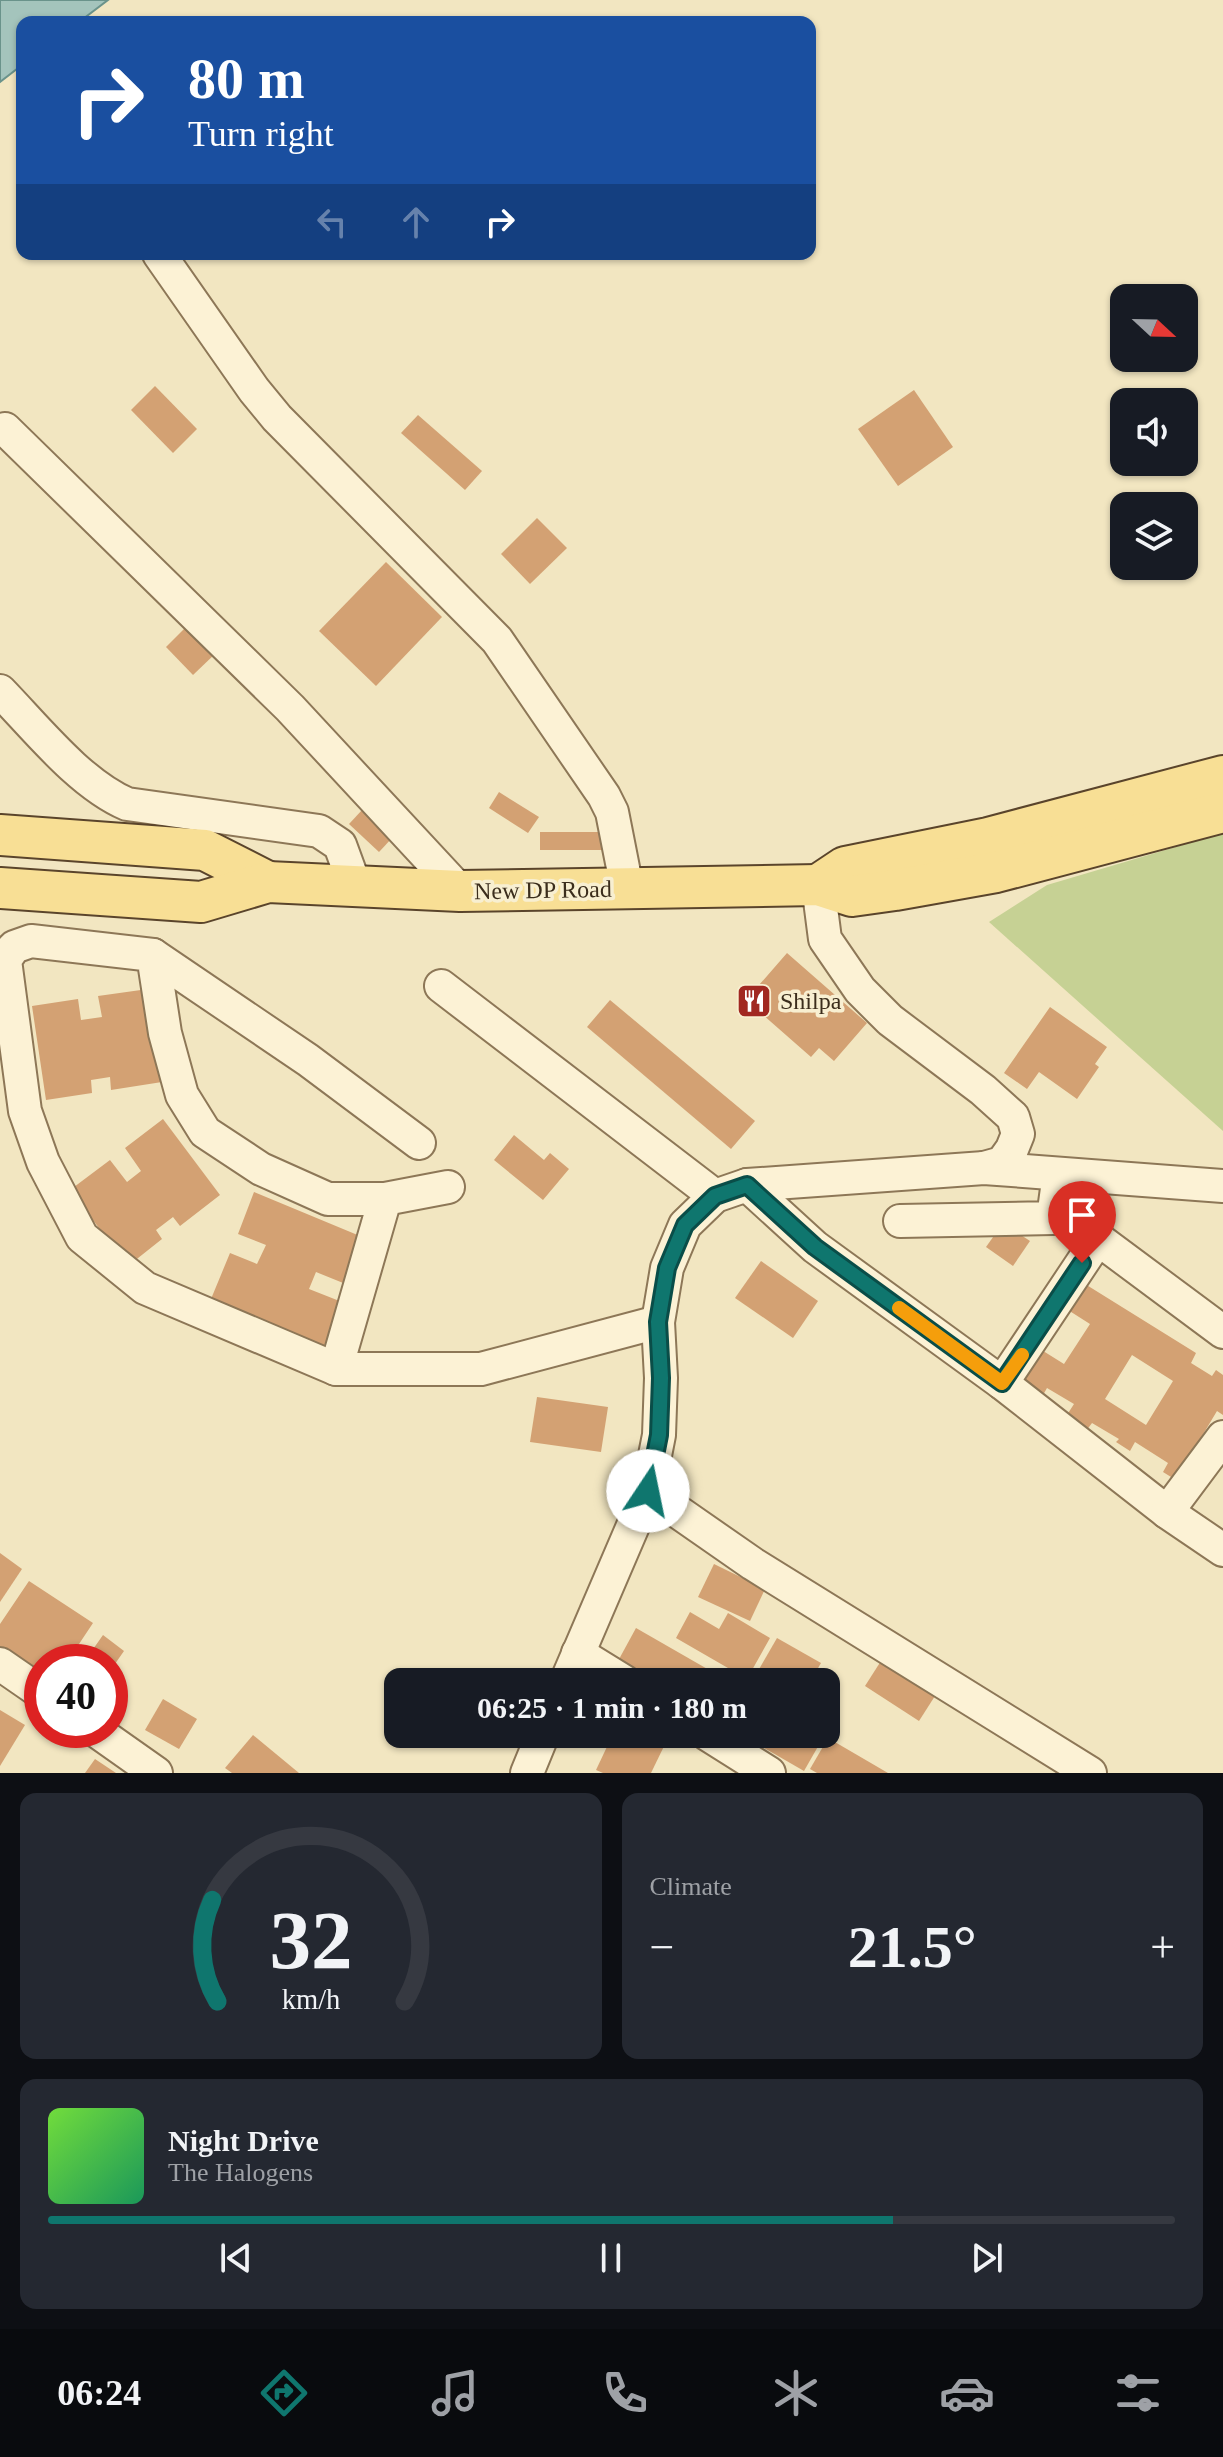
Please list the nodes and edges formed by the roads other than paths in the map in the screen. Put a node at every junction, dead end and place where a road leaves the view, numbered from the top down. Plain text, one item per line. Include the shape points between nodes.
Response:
1 (163, 260) edge
2 (5, 429) dead end
3 (0, 691) edge
4 (1223, 776) edge
5 (1223, 812) edge
6 (0, 835) edge
7 (268, 882) junction
8 (818, 885) junction
9 (355, 886) junction
10 (0, 888) edge
11 (627, 888) junction
12 (460, 891) junction
13 (153, 955) junction
14 (441, 986) dead end
15 (419, 1143) dead end
16 (984, 1168) junction
17 (1059, 1174) junction
18 (747, 1185) junction
19 (1223, 1186) edge
20 (448, 1187) dead end
21 (715, 1196) junction
22 (385, 1199) junction
23 (900, 1221) dead end
24 (658, 1322) junction
25 (1223, 1332) edge
26 (336, 1369) junction
27 (1002, 1383) junction
28 (1223, 1437) edge
29 (648, 1491) junction
30 (1167, 1512) junction
31 (1223, 1550) edge
32 (578, 1653) junction
33 (0, 1664) edge
34 (572, 1668) edge
35 (602, 1668) edge
36 (24, 1681) edge
37 (121, 1748) edge
38 (729, 1748) edge
39 (156, 1773) edge
40 (769, 1773) edge
41 (1090, 1773) edge

1 - 11 street via 277,418 516,664 612,812
2 - 12 street via 290,708
3 - 9 street via 108,796 127,804 319,831 340,845
4 - 8 main road, New DP Road via 988,838 845,867
5 - 8 main road, New DP Road via 996,872 852,896
6 - 7 main road, New DP Road via 205,850
7 - 9 main road, New DP Road
7 - 10 main road, New DP Road via 201,902
8 - 11 main road, New DP Road
8 - 16 street via 825,939 860,990 1013,1117 1018,1134 1012,1149 1002,1163
9 - 12 main road, New DP Road
11 - 12 main road, New DP Road
13 - 15 street
13 - 22 street via 165,1033 182,1095 205,1132 261,1169 328,1199
13 - 26 street via 31,941 14,947 5,960 25,1111 43,1162 82,1237 145,1288
14 - 21 street
16 - 17 street
16 - 18 street
17 - 19 street
17 - 23 street via 1053,1218
18 - 21 street
18 - 27 street via 815,1247
20 - 22 street
21 - 24 street via 685,1225 667,1268
22 - 26 street
24 - 26 street via 481,1369
24 - 29 street via 659,1435
25 - 27 street via 1098,1239
27 - 30 street
28 - 30 street
29 - 32 street
29 - 41 street via 753,1564
30 - 31 street
32 - 34 street
32 - 35 street
33 - 36 street
37 - 39 street
38 - 40 street

